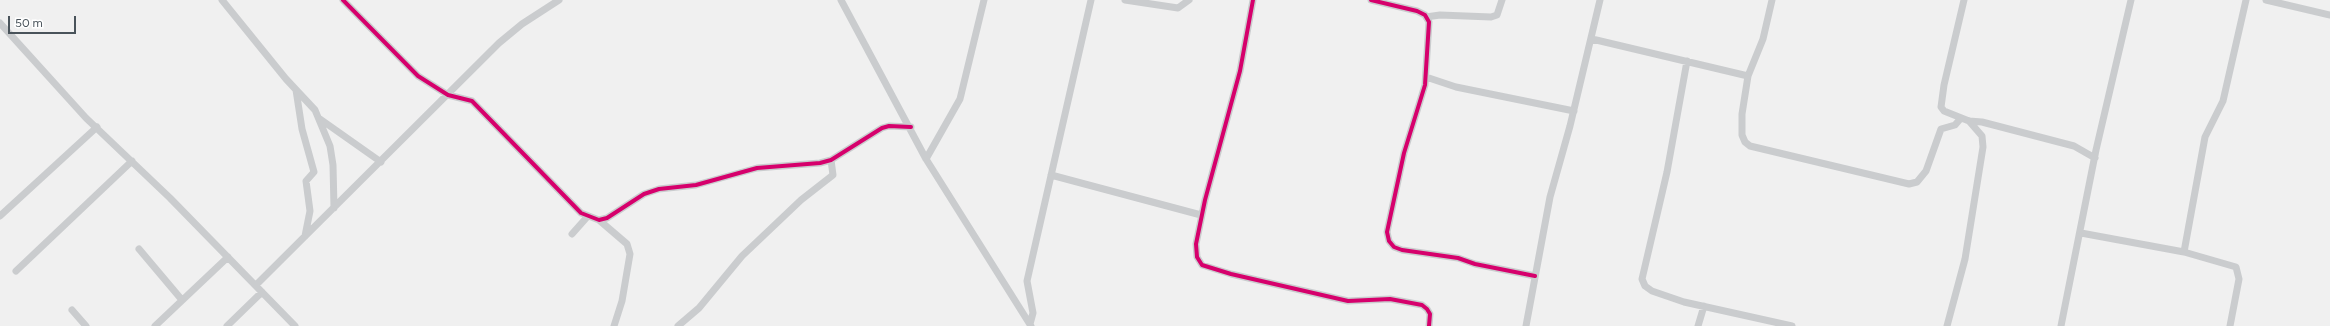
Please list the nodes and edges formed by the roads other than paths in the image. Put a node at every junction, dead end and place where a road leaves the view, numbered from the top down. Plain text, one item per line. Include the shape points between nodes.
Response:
1 (222, 0) edge
2 (343, 0) edge
3 (559, 0) edge
4 (840, 0) edge
5 (984, 0) edge
6 (1091, 0) edge
7 (1125, 0) edge
8 (1189, 0) edge
9 (1253, 0) edge
10 (1372, 0) edge
11 (1502, 0) edge
12 (1600, 0) edge
13 (1772, 0) edge
14 (1964, 0) edge
15 (2131, 0) edge
16 (2246, 0) edge
17 (2266, 0) edge
18 (2330, 15) edge
19 (1426, 17) junction
20 (0, 23) edge
21 (1592, 38) junction
22 (1688, 61) junction
23 (1748, 76) junction
24 (1426, 77) junction
25 (296, 90) junction
26 (448, 95) junction
27 (1574, 111) junction
28 (1961, 118) junction
29 (319, 119) junction
30 (1970, 121) junction
31 (97, 127) junction
32 (911, 127) junction
33 (926, 158) junction
34 (2095, 158) junction
35 (132, 160) junction
36 (831, 160) junction
37 (381, 162) junction
38 (1051, 175) junction
39 (334, 208) junction
40 (1202, 215) junction
41 (0, 216) edge
42 (588, 216) junction
43 (599, 220) junction
44 (2081, 233) junction
45 (572, 234) dead end
46 (305, 236) junction
47 (139, 249) dead end
48 (2184, 252) junction
49 (228, 257) junction
50 (16, 271) dead end
51 (1535, 276) junction
52 (256, 285) junction
53 (262, 292) junction
54 (182, 300) junction
55 (1704, 306) junction
56 (72, 310) dead end
57 (1031, 325) edge
58 (86, 326) edge
59 (155, 326) edge
60 (227, 326) edge
61 (295, 326) edge
62 (614, 326) edge
63 (678, 326) edge
64 (1429, 326) edge
65 (1526, 326) edge
66 (1698, 326) edge
67 (1792, 326) edge
68 (1947, 326) edge
69 (2061, 326) edge
70 (2230, 326) edge

1 - 25 street
2 - 26 street via 418,76
3 - 26 street via 522,24 499,43
4 - 32 street
5 - 33 street via 960,99
6 - 38 street
7 - 8 street via 1178,8
9 - 40 street via 1240,72
10 - 19 street via 1417,11
11 - 19 street via 1497,15 1490,18 1440,15
12 - 21 street
13 - 23 street via 1763,39
14 - 28 street via 1941,107 1949,114
15 - 34 street
16 - 48 street via 2223,101 2205,137
17 - 18 street
19 - 24 street via 1429,22
20 - 31 street via 49,79
21 - 22 street
21 - 27 street
22 - 23 street
22 - 55 street via 1667,172 1642,279 1645,286 1652,291
23 - 28 street via 1742,114 1742,135 1750,146 1896,182 1909,184 1922,178 1941,130 1955,125
24 - 27 street via 1456,87
24 - 51 street via 1404,153 1389,226 1389,241 1394,247 1402,250 1458,258
25 - 29 street via 315,110
25 - 46 street via 302,129 314,172 306,181 310,211
26 - 37 street
26 - 42 street via 472,101 581,213
27 - 51 street via 1550,197
28 - 30 street
29 - 37 street
29 - 39 street via 330,146
30 - 34 street via 2074,146
30 - 68 street via 1982,136 1983,147 1964,259
31 - 35 street
31 - 41 street
32 - 33 street
32 - 36 street via 882,128
33 - 57 street
34 - 44 street
35 - 49 street
35 - 50 street
36 - 43 street via 757,168 696,185 659,189 644,194 607,218
36 - 63 street via 833,175 801,200 742,256 699,308
37 - 39 street
38 - 40 street
38 - 57 street via 1027,281 1033,313
39 - 46 street
40 - 64 street via 1196,244 1197,257 1202,265 1348,301 1390,299 1422,305 1430,314
42 - 43 street
42 - 45 street
43 - 62 street via 627,244 630,254 622,301
44 - 48 street
44 - 69 street
46 - 52 street
47 - 54 street
48 - 70 street via 2229,264 2238,272
49 - 52 street
49 - 54 street
51 - 65 street
52 - 53 street
53 - 60 street
53 - 61 street
54 - 59 street
55 - 66 street
55 - 67 street
56 - 58 street

